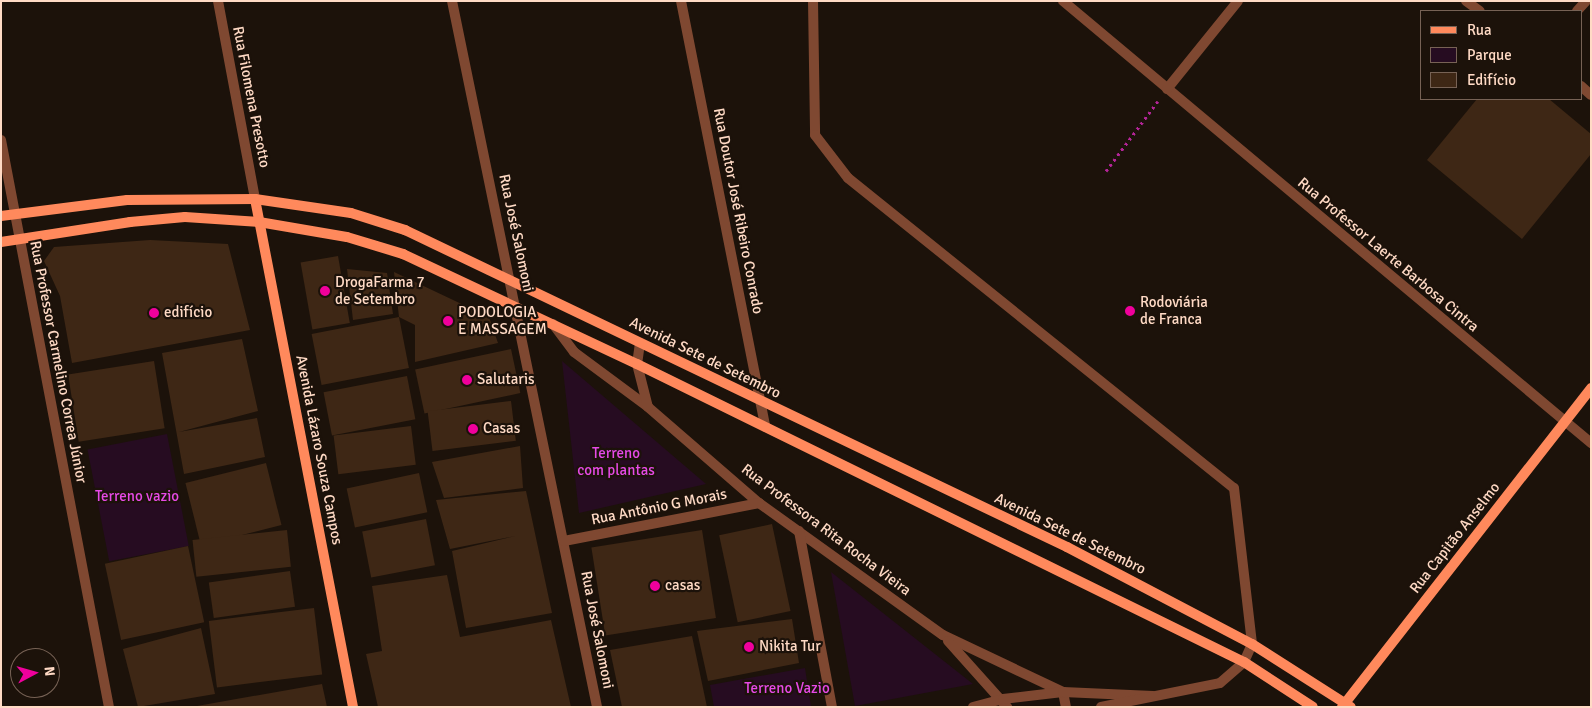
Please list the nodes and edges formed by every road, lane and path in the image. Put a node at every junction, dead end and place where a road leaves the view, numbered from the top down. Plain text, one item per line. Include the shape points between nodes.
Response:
1 (218, 1) edge
2 (452, 1) edge
3 (681, 1) edge
4 (813, 1) edge
5 (1063, 1) edge
6 (1238, 1) edge
7 (1466, 1) edge
8 (1479, 10) edge
9 (1168, 89) junction
10 (1, 140) edge
11 (1106, 171) dead end
12 (255, 199) junction
13 (15, 214) junction
14 (1, 216) edge
15 (259, 222) junction
16 (19, 238) junction
17 (1, 242) edge
18 (510, 280) junction
19 (516, 305) junction
20 (553, 324) junction
21 (640, 343) junction
22 (637, 364) junction
23 (1591, 388) edge
24 (761, 402) junction
25 (648, 407) junction
26 (1564, 423) junction
27 (765, 427) junction
28 (1591, 443) edge
29 (759, 503) junction
30 (798, 531) junction
31 (564, 541) junction
32 (943, 635) junction
33 (1252, 644) junction
34 (1244, 662) junction
35 (1062, 692) junction
36 (1152, 696) junction
37 (1005, 703) edge
38 (1346, 705) edge
39 (109, 707) edge
40 (353, 707) edge
41 (598, 707) edge
42 (832, 707) edge
43 (973, 707) edge
44 (1066, 707) edge
45 (1102, 707) edge
46 (1313, 707) edge

1 - 12 street, Rua Filomena Presotto
2 - 18 street, Rua José Salomoni
3 - 24 street, Rua Doutor José Ribeiro Conrado
4 - 33 street via 815,135 848,178 1234,488
5 - 9 street, Rua Professor Laerte Barbosa Cintra
6 - 9 street
7 - 8 street
9 - 11 path
9 - 26 street, Rua Professor Laerte Barbosa Cintra
10 - 13 street, Rua Professor Carmelino Correa Júnior
12 - 13 street, Avenida Sete de Setembro via 127,200
12 - 15 street, Avenida Lázaro Souza Campos
12 - 18 street, Avenida Sete de Setembro via 351,214 405,230
13 - 14 street, Avenida Sete de Setembro
13 - 16 street, Rua Professor Carmelino Correa Júnior
15 - 16 street via 176,218
15 - 19 street via 347,237 403,254
15 - 40 street, Avenida Lázaro Souza Campos
16 - 17 street
16 - 39 street, Rua Professor Carmelino Correa Júnior
18 - 19 street, Rua José Salomoni
18 - 21 street, Avenida Sete de Setembro
19 - 20 street
19 - 31 street, Rua José Salomoni
20 - 22 street
20 - 25 street, Rua Professora Rita Rocha Vieira via 574,352
21 - 22 street
21 - 24 street, Avenida Sete de Setembro
22 - 25 street
22 - 27 street
23 - 26 street, Rua Capitão Anselmo
24 - 27 street, Rua Doutor José Ribeiro Conrado
24 - 33 street, Avenida Sete de Setembro via 1067,548
25 - 29 street, Rua Professora Rita Rocha Vieira
26 - 28 street, Rua Professor Laerte Barbosa Cintra
26 - 38 street, Rua Capitão Anselmo
27 - 34 street
29 - 30 street, Rua Professora Rita Rocha Vieira
29 - 31 street, Rua Antônio G Morais
30 - 32 street, Rua Professora Rita Rocha Vieira
30 - 42 street
31 - 41 street, Rua José Salomoni
32 - 35 street, Rua Professora Rita Rocha Vieira
32 - 37 street, Rua Professora Rita Rocha Vieira
33 - 34 street
33 - 38 street, Avenida Sete de Setembro
34 - 36 street via 1220,683
34 - 46 street
35 - 36 street
35 - 37 street
35 - 44 street
36 - 45 street
37 - 43 street

